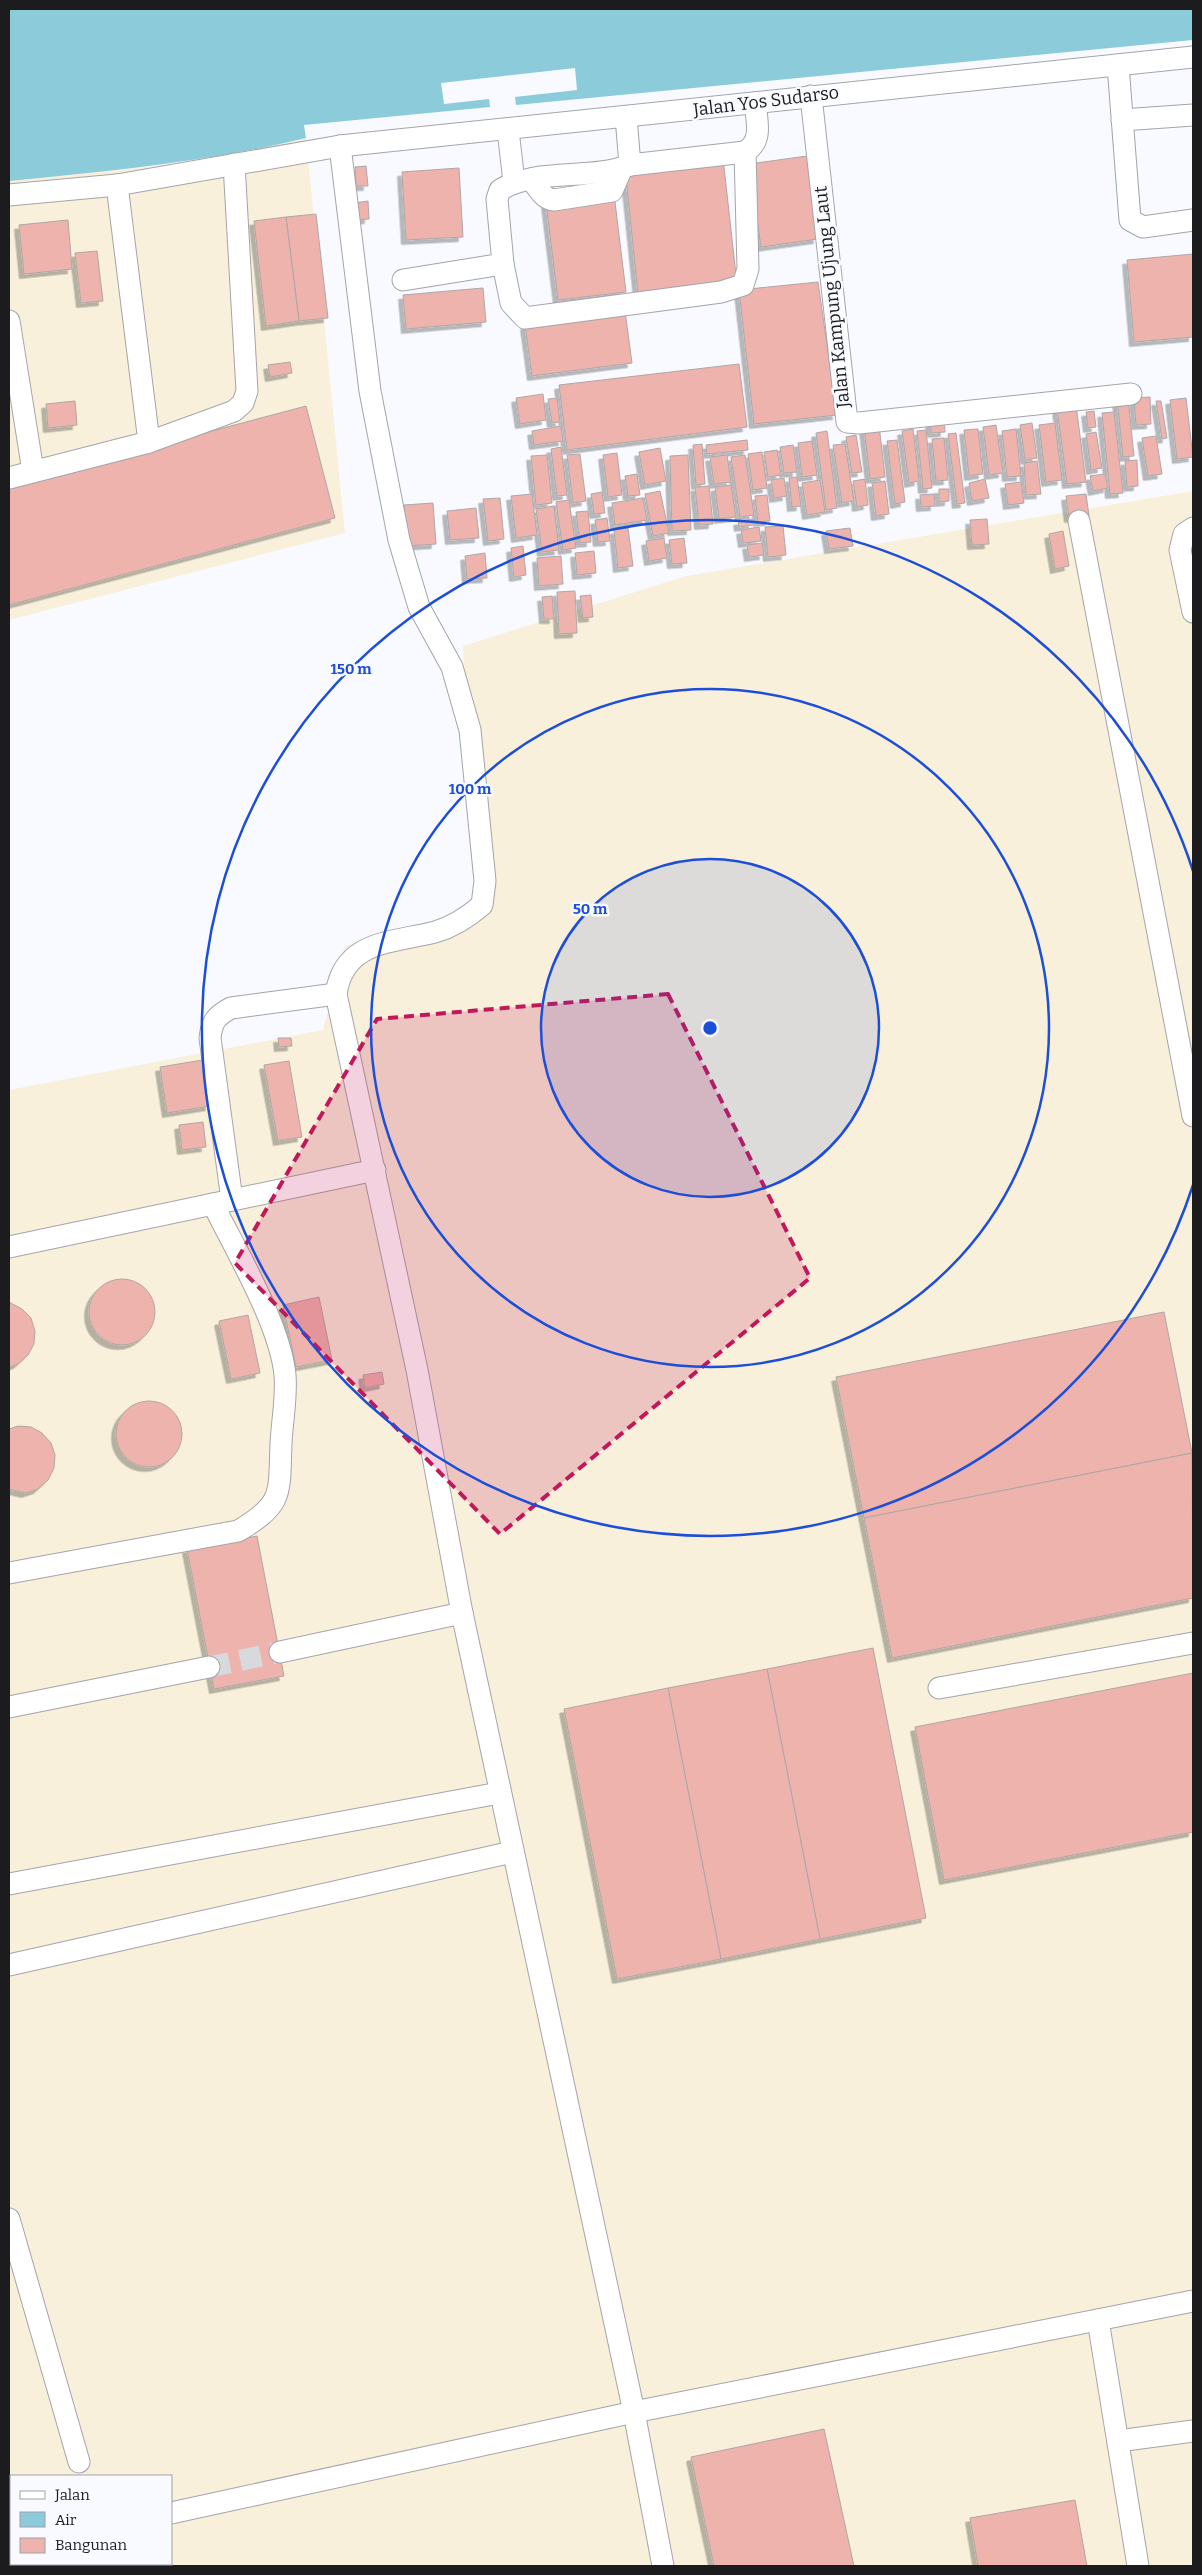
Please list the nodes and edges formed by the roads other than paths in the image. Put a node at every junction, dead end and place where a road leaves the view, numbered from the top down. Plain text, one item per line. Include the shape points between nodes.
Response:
1 (1193, 57) edge
2 (1118, 65) junction
3 (811, 96) junction
4 (755, 103) junction
5 (1193, 115) edge
6 (626, 117) junction
7 (1122, 120) junction
8 (508, 130) junction
9 (340, 146) junction
10 (744, 152) junction
11 (234, 164) junction
12 (626, 166) junction
13 (523, 180) junction
14 (117, 185) junction
15 (9, 195) edge
16 (1193, 220) edge
17 (503, 264) junction
18 (403, 280) dead end
19 (9, 321) edge
20 (1131, 394) dead end
21 (149, 442) junction
22 (33, 471) junction
23 (9, 478) edge
24 (1079, 521) dead end
25 (1193, 528) edge
26 (1193, 612) edge
27 (336, 994) junction
28 (1193, 1116) edge
29 (375, 1170) junction
30 (222, 1202) junction
31 (9, 1247) edge
32 (9, 1574) edge
33 (462, 1613) junction
34 (1193, 1643) edge
35 (280, 1652) tunnel mouth
36 (209, 1667) tunnel mouth
37 (939, 1688) dead end
38 (9, 1707) edge
39 (499, 1793) junction
40 (512, 1852) junction
41 (9, 1884) edge
42 (9, 1964) edge
43 (9, 2219) edge
44 (1193, 2301) edge
45 (1098, 2320) junction
46 (634, 2412) junction
47 (1193, 2430) edge
48 (1118, 2441) junction
49 (79, 2462) dead end
50 (172, 2513) edge
51 (663, 2566) edge
52 (1138, 2566) edge

1 - 2 street, Jalan Yos Sudarso
2 - 3 street, Jalan Yos Sudarso
2 - 7 street
3 - 4 street, Jalan Yos Sudarso
3 - 20 street, Jalan Kampung Ujung Laut via 847,422
4 - 6 street, Jalan Yos Sudarso
4 - 10 street via 758,136 754,146
5 - 7 street
6 - 8 street, Jalan Yos Sudarso
6 - 12 street
7 - 16 street via 1130,220 1143,227
8 - 9 street, Jalan Yos Sudarso
8 - 13 street
9 - 11 street, Jalan Yos Sudarso
9 - 27 street via 370,391 397,531 419,607 452,667 470,730 485,881 482,905 465,919 437,932 358,953 341,972
10 - 12 street
10 - 17 street via 748,269 743,285 737,288 525,318 511,304
11 - 14 street, Jalan Yos Sudarso
11 - 21 street via 247,391 243,403 234,411
12 - 13 street
13 - 17 street via 500,190 497,199
14 - 15 street, Jalan Yos Sudarso
14 - 21 street
17 - 18 street
19 - 22 street
21 - 22 street
22 - 23 street
24 - 28 street
25 - 26 street via 1184,534 1180,550
27 - 29 street
27 - 30 street via 231,1008 217,1015 212,1024 210,1038
29 - 30 street
29 - 33 street via 417,1370
30 - 31 street
30 - 32 street via 272,1325 285,1375 279,1487 273,1506 238,1531
33 - 35 street
33 - 39 street
34 - 37 street
36 - 38 street
39 - 40 street
39 - 41 street
40 - 42 street
40 - 46 street
43 - 49 street
44 - 45 street
45 - 46 street
45 - 48 street
46 - 50 street
46 - 51 street
47 - 48 street
48 - 52 street

